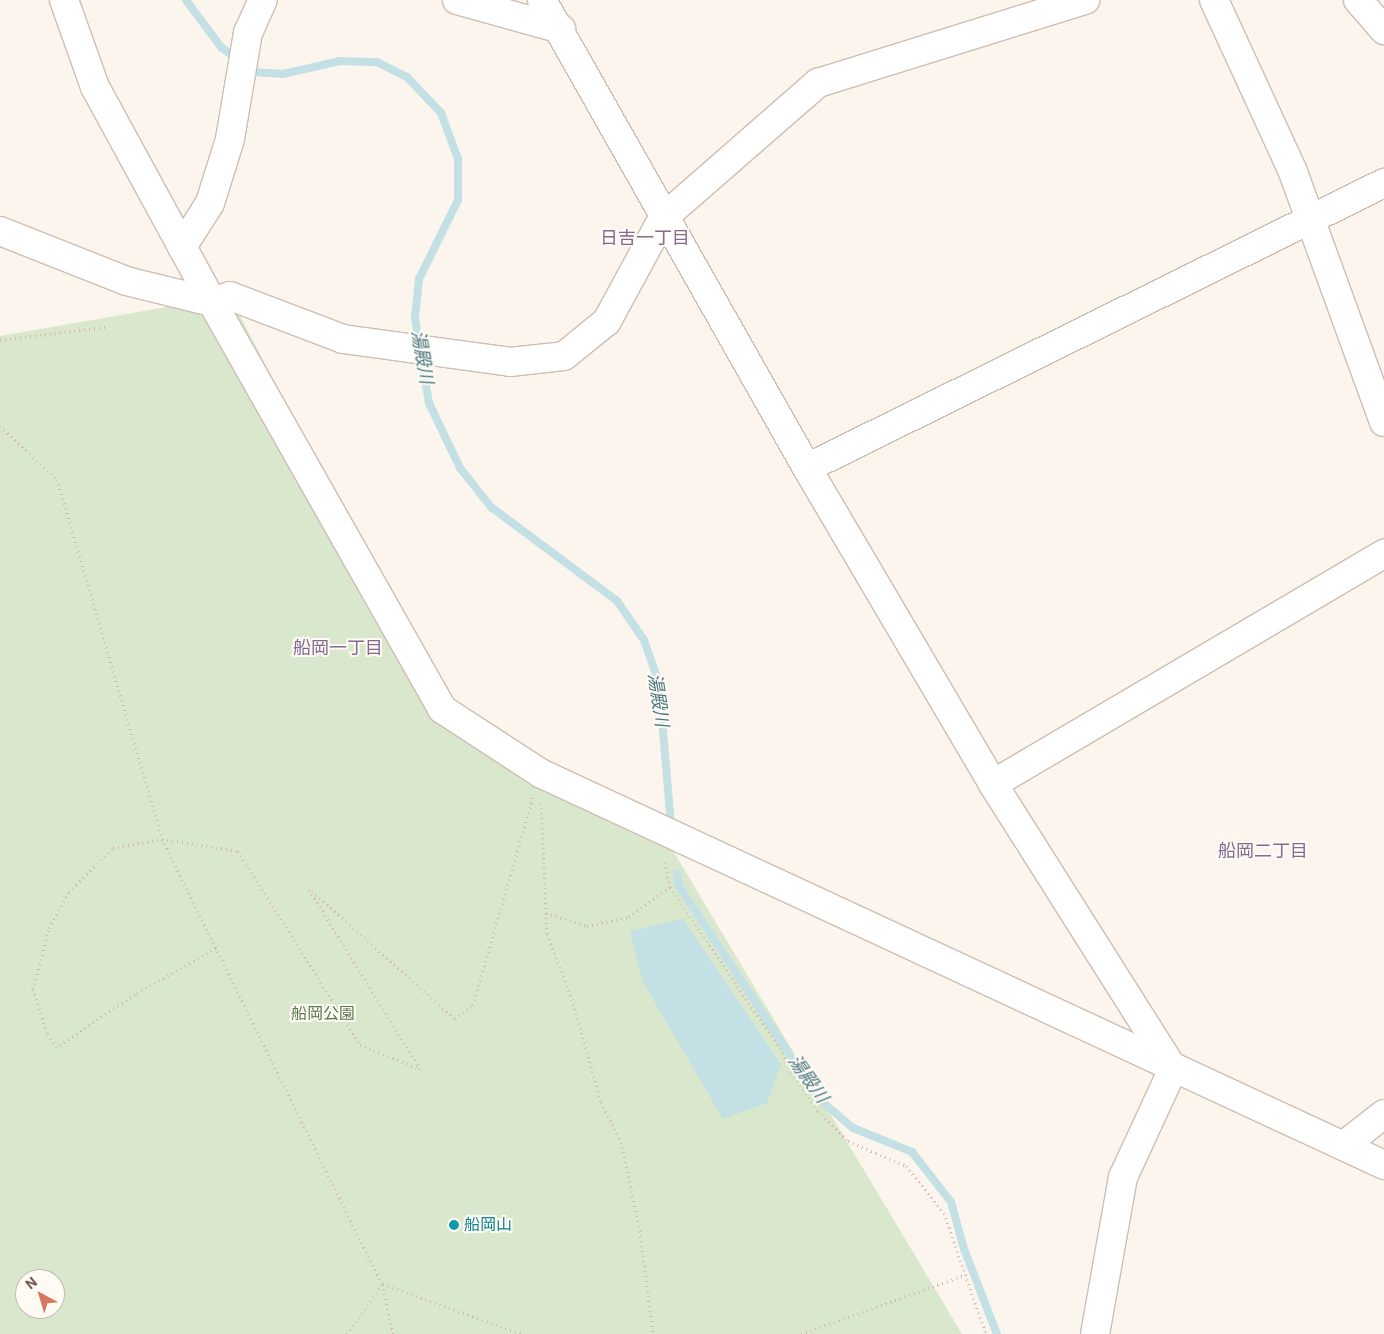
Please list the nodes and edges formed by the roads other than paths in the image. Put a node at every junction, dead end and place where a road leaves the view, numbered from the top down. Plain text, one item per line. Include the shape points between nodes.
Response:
1 (64, 0) edge
2 (263, 0) edge
3 (457, 0) edge
4 (542, 0) edge
5 (1085, 0) edge
6 (1214, 0) edge
7 (1358, 0) edge
8 (1039, 6) edge
9 (561, 29) junction
10 (1384, 30) edge
11 (1384, 183) edge
12 (663, 218) junction
13 (1310, 219) junction
14 (0, 231) edge
15 (182, 247) junction
16 (212, 302) junction
17 (1384, 422) edge
18 (807, 468) junction
19 (1384, 554) edge
20 (993, 784) junction
21 (1173, 1069) junction
22 (1384, 1114) edge
23 (1343, 1146) junction
24 (1384, 1165) edge
25 (1095, 1334) edge

1 - 15 street via 95,86
2 - 15 street via 248,32 230,139 210,203
3 - 9 street
4 - 9 street
5 - 8 street
6 - 13 street via 1293,172
7 - 10 street
8 - 12 street via 818,83
9 - 12 street
11 - 13 street
12 - 16 street via 607,321 564,356 510,362 343,339 230,296
12 - 18 street
13 - 17 street
13 - 18 street
14 - 16 street via 126,281
15 - 16 street
16 - 21 street via 442,709 540,773
18 - 20 street
19 - 20 street
20 - 21 street
21 - 23 street
21 - 25 street via 1123,1177
22 - 23 street
23 - 24 street

